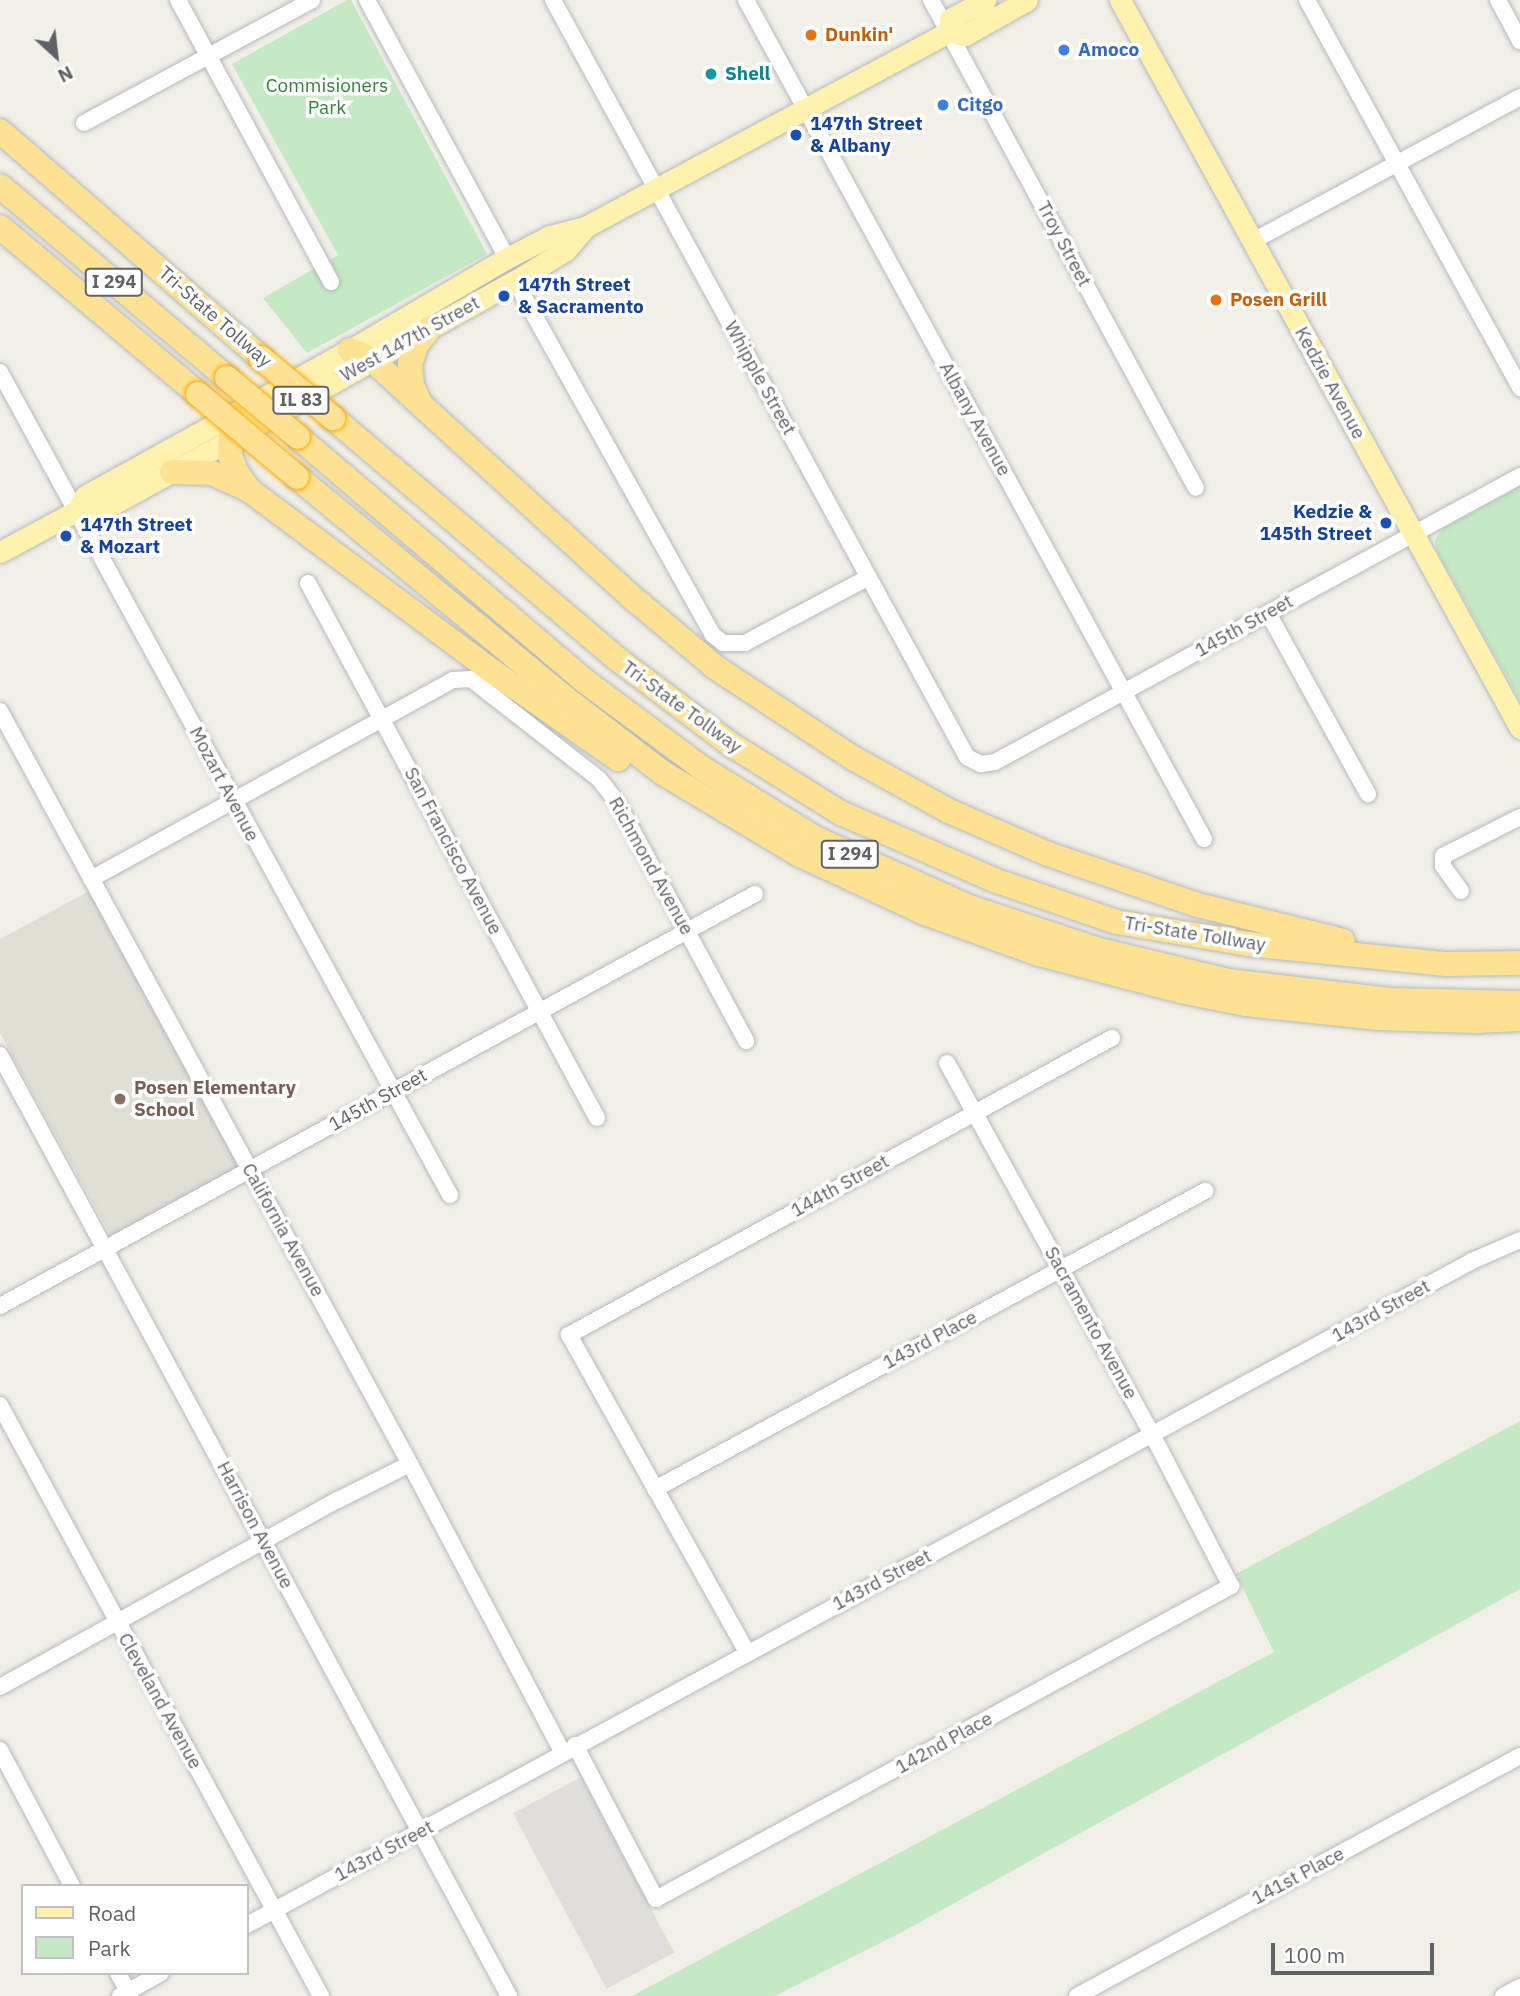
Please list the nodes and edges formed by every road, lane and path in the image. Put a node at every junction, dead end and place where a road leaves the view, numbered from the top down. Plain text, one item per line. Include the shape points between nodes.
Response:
1 (178, 0) edge
2 (312, 0) edge
3 (367, 0) edge
4 (553, 0) edge
5 (746, 0) edge
6 (931, 0) edge
7 (985, 0) edge
8 (1027, 0) edge
9 (1120, 0) edge
10 (1307, 0) edge
11 (1497, 0) edge
12 (949, 32) junction
13 (1520, 41) edge
14 (208, 56) junction
15 (1520, 97) edge
16 (805, 109) junction
17 (0, 114) edge
18 (84, 123) dead end
19 (0, 131) edge
20 (1397, 163) junction
21 (47, 168) junction
22 (0, 186) edge
23 (656, 189) junction
24 (0, 227) edge
25 (585, 227) junction
26 (1253, 241) junction
27 (507, 258) junction
28 (516, 281) junction
29 (331, 282) dead end
30 (429, 329) junction
31 (361, 355) junction
32 (0, 372) edge
33 (1520, 388) edge
34 (422, 404) junction
35 (231, 416) junction
36 (230, 440) junction
37 (172, 472) junction
38 (1520, 477) edge
39 (1196, 488) dead end
40 (249, 490) junction
41 (76, 511) junction
42 (1413, 534) junction
43 (0, 552) edge
44 (869, 577) junction
45 (308, 583) dead end
46 (1268, 613) junction
47 (1124, 692) junction
48 (0, 711) edge
49 (382, 719) junction
50 (1520, 728) edge
51 (967, 757) joint
52 (1368, 794) dead end
53 (232, 802) junction
54 (1520, 817) edge
55 (1204, 839) dead end
56 (800, 855) junction
57 (91, 879) junction
58 (1461, 891) dead end
59 (755, 894) dead end
60 (687, 931) junction
61 (1446, 964) junction
62 (1520, 964) edge
63 (1520, 1003) edge
64 (539, 1012) junction
65 (1520, 1019) edge
66 (1112, 1038) dead end
67 (746, 1041) dead end
68 (0, 1055) edge
69 (947, 1063) dead end
70 (394, 1091) junction
71 (973, 1113) junction
72 (597, 1118) dead end
73 (250, 1170) junction
74 (1205, 1191) dead end
75 (450, 1195) dead end
76 (1520, 1240) edge
77 (104, 1249) junction
78 (1062, 1269) junction
79 (0, 1306) edge
80 (0, 1405) edge
81 (1153, 1436) junction
82 (410, 1464) junction
83 (655, 1489) junction
84 (265, 1543) junction
85 (1231, 1586) joint
86 (117, 1623) junction
87 (747, 1652) junction
88 (0, 1687) edge
89 (568, 1748) junction
90 (0, 1750) edge
91 (1520, 1756) edge
92 (419, 1832) junction
93 (71, 1884) edge
94 (656, 1899) joint
95 (275, 1910) junction
96 (248, 1924) edge
97 (119, 1975) edge
98 (158, 1975) edge
99 (1520, 1986) edge
100 (126, 1995) edge
101 (321, 1996) edge
102 (509, 1996) edge
103 (1077, 1996) edge
104 (1503, 1996) edge

1 - 14 street
2 - 14 street
3 - 27 street
4 - 23 street, Whipple Street
5 - 16 street, Albany Avenue
6 - 12 street, Troy Street
7 - 12 main road, West 147th Street / IL 83 via 950,19
8 - 12 main road, West 147th Street / IL 83 via 965,35
9 - 26 main road, Kedzie Avenue
10 - 20 street
11 - 13 street
12 - 16 main road, West 147th Street / IL 83
12 - 39 street, Troy Street
14 - 18 street
14 - 29 street
15 - 20 street
16 - 23 main road, West 147th Street / IL 83
16 - 47 street, Albany Avenue
17 - 21 highway
19 - 21 highway, Tri-State Tollway / I 294
20 - 26 street
20 - 33 street
21 - 61 highway, Tri-State Tollway / I 294, bridge via 261,358 616,658 730,744 841,813 994,880 1117,922 1248,944
22 - 63 highway, Tri-State Tollway / I 294, bridge via 586,682 702,768 815,838 970,907 1095,949 1228,981 1390,1000
23 - 25 main road, West 147th Street / IL 83
23 - 44 street, Whipple Street
24 - 56 highway, bridge via 564,697 663,773
25 - 27 main road, West 147th Street / IL 83 via 550,236
25 - 28 main road, West 147th Street / IL 83 via 566,250
26 - 42 main road, Kedzie Avenue
27 - 31 main road, West 147th Street / IL 83
28 - 30 main road, West 147th Street / IL 83
28 - 44 street via 712,634 723,643 745,643
30 - 31 main road, West 147th Street / IL 83
30 - 34 highway via 410,364 411,385
31 - 34 highway
31 - 35 main road, West 147th Street / IL 83
31 - 36 main road, West 147th Street / IL 83
32 - 41 street, Mozart Avenue
34 - 61 highway via 634,599 715,667 900,786 999,834 1148,890
35 - 36 highway
35 - 41 main road, West 147th Street / IL 83 via 86,496
36 - 37 main road, West 147th Street / IL 83
36 - 40 highway via 233,464
37 - 40 highway via 212,473
37 - 41 main road, West 147th Street / IL 83 via 100,511
38 - 42 street, 145th Street
40 - 56 highway via 492,671 647,779 766,847
41 - 43 main road, West 147th Street / IL 83
41 - 53 street, Mozart Avenue
42 - 46 street, 145th Street
42 - 50 main road, Kedzie Avenue
44 - 51 street, Whipple Street
45 - 49 street, San Francisco Avenue
46 - 47 street, 145th Street
46 - 52 street
47 - 51 street, 145th Street via 995,762 981,764
47 - 55 street, Albany Avenue
48 - 57 street, California Avenue
49 - 53 street
49 - 60 street, Richmond Avenue via 453,680 471,679 599,779 617,802
49 - 64 street, San Francisco Avenue
53 - 57 street
53 - 70 street, Mozart Avenue
54 - 58 street via 1443,856 1443,866
56 - 65 highway via 937,918 1039,954 1181,991 1257,1005 1379,1018
57 - 73 street, California Avenue
59 - 60 street, 145th Street
60 - 64 street, 145th Street
60 - 67 street, Richmond Avenue
61 - 62 highway, Tri-State Tollway / I 294
64 - 70 street, 145th Street
64 - 72 street, San Francisco Avenue
66 - 71 street, 144th Street
68 - 77 street, Harrison Avenue
69 - 71 street, Sacramento Avenue
70 - 73 street, 145th Street
70 - 75 street, Mozart Avenue
71 - 78 street, Sacramento Avenue
71 - 83 street, 144th Street via 569,1335
73 - 77 street, 145th Street
73 - 82 street, California Avenue
74 - 78 street, 143rd Place
76 - 81 street, 143rd Street via 1472,1261
77 - 79 street, 145th Street
77 - 84 street, Harrison Avenue
78 - 81 street, Sacramento Avenue
78 - 83 street, 143rd Place
80 - 86 street, Cleveland Avenue
81 - 85 street, Sacramento Avenue
81 - 87 street, 143rd Street
82 - 84 street
82 - 89 street, California Avenue
83 - 87 street
84 - 86 street
84 - 92 street, Harrison Avenue
85 - 94 street, 142nd Place
86 - 88 street
86 - 95 street, Cleveland Avenue
87 - 89 street, 143rd Street
89 - 92 street, 143rd Street
89 - 94 street, California Avenue
90 - 93 street
91 - 103 street, 141st Place
92 - 95 street, 143rd Street
92 - 102 street, Harrison Avenue
95 - 96 street, 143rd Street
95 - 101 street, Cleveland Avenue
97 - 100 street
98 - 100 street
99 - 104 street

